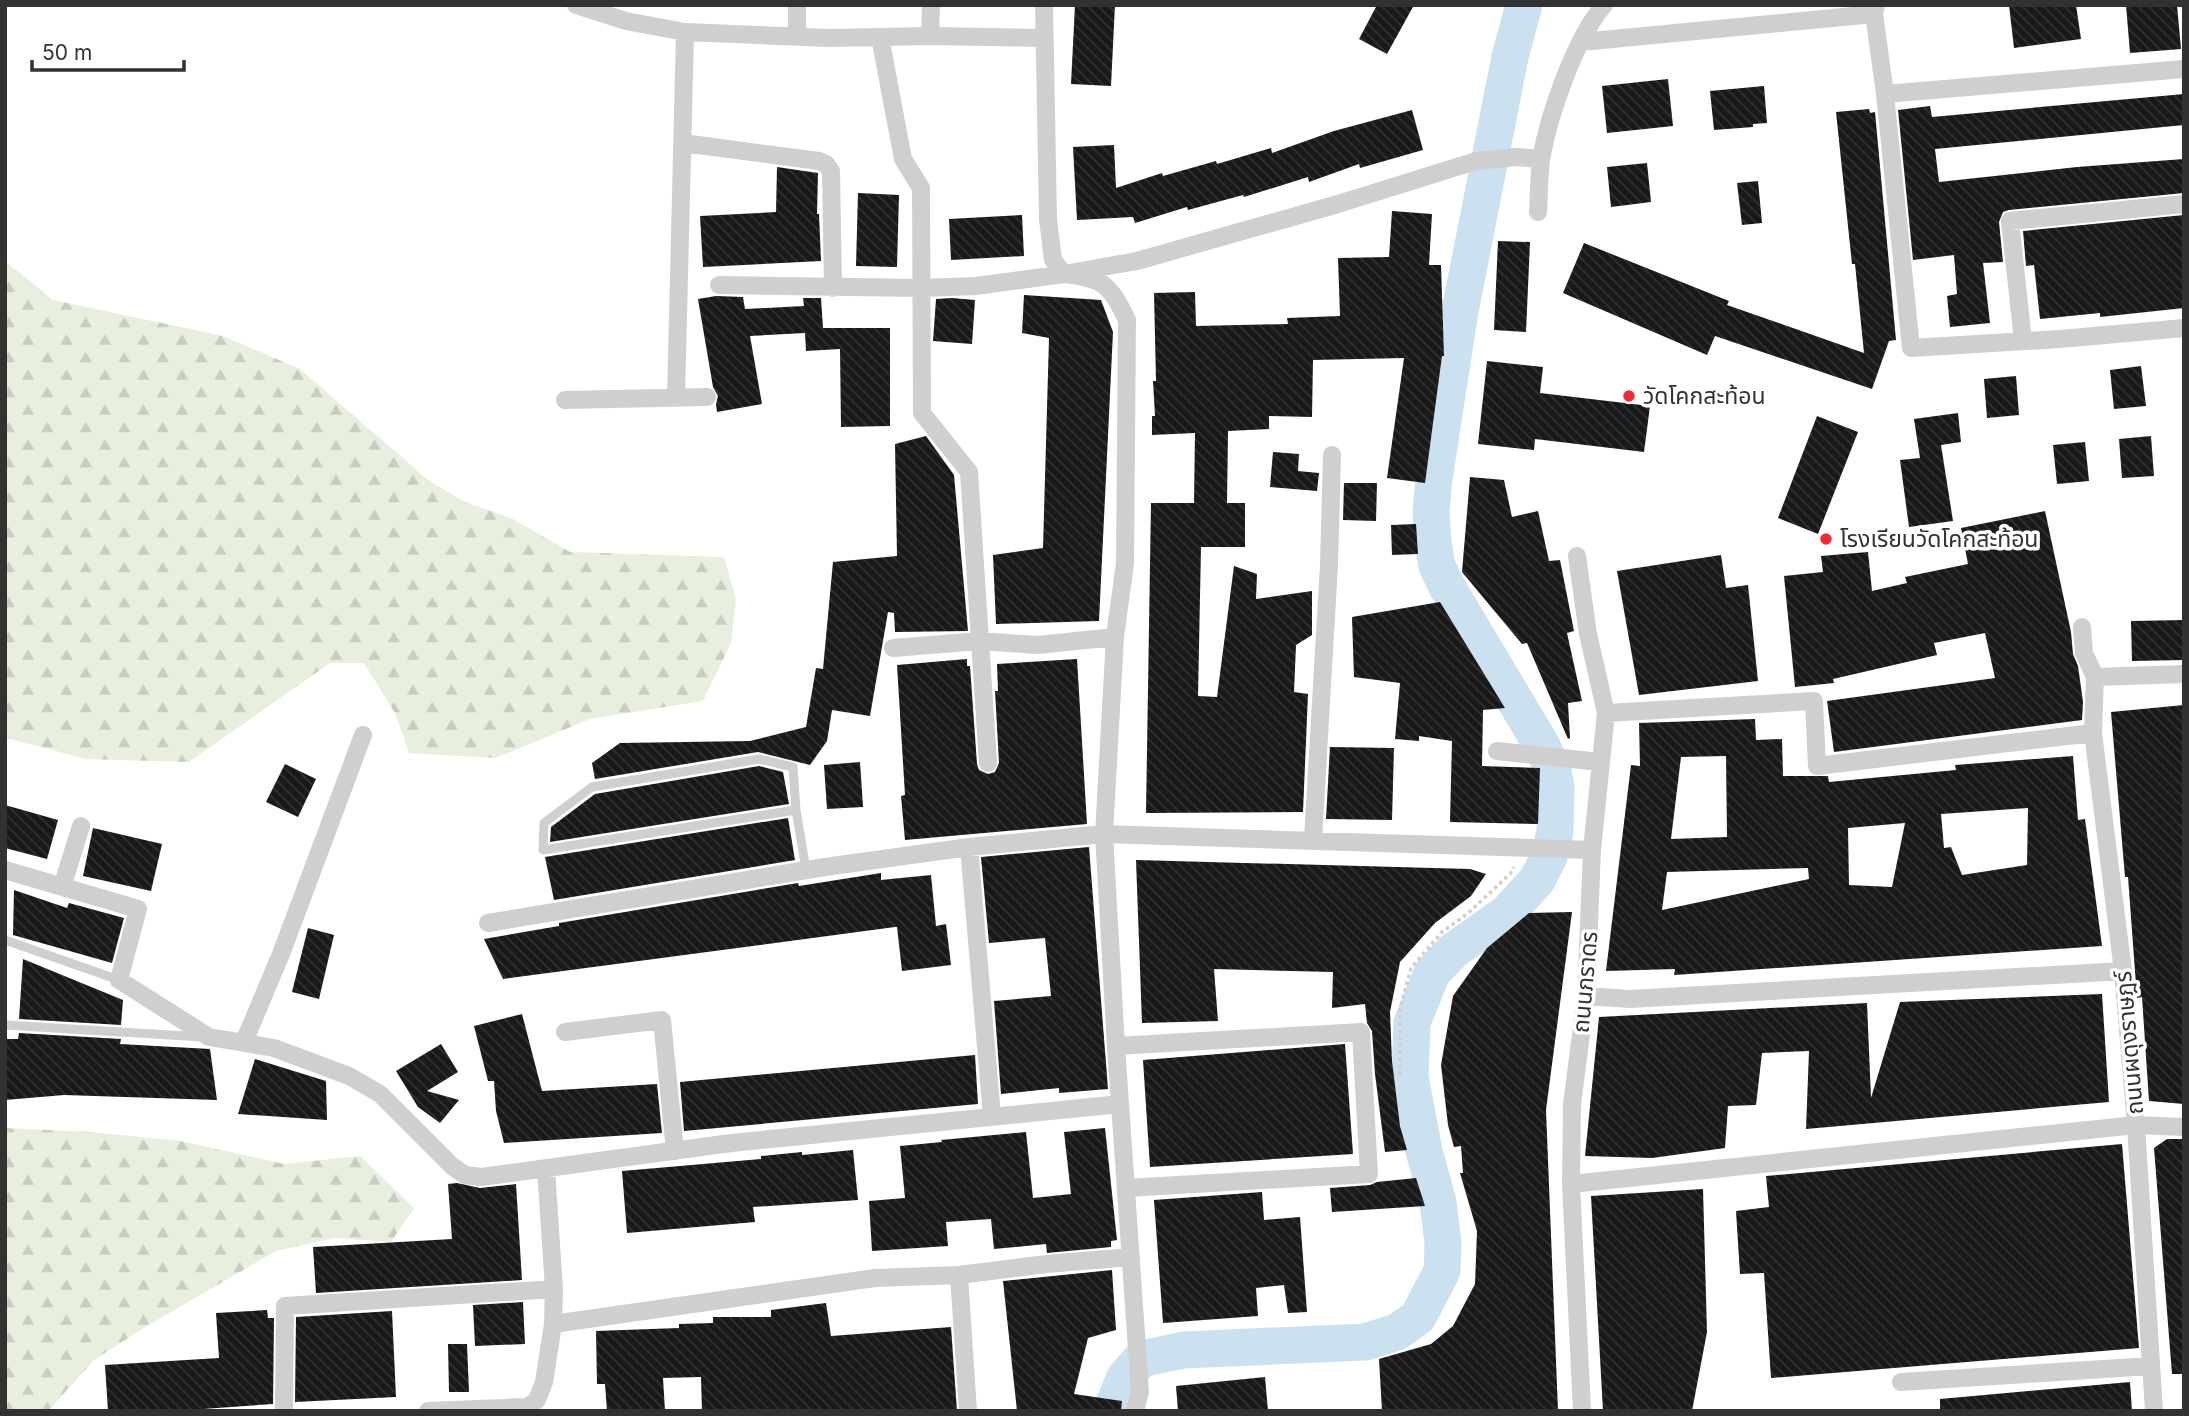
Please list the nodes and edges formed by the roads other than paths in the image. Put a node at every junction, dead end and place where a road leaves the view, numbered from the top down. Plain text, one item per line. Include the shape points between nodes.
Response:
1 (797, 5) edge
2 (931, 5) edge
3 (1044, 5) edge
4 (1604, 5) edge
5 (579, 6) edge
6 (1875, 9) edge
7 (685, 32) junction
8 (797, 35) junction
9 (930, 36) junction
10 (880, 37) junction
11 (1044, 38) junction
12 (1581, 42) junction
13 (2184, 69) edge
14 (1885, 94) junction
15 (683, 143) junction
16 (1541, 159) junction
17 (2184, 204) edge
18 (1538, 212) dead end
19 (1064, 274) junction
20 (719, 285) dead end
21 (834, 288) junction
22 (921, 288) junction
23 (2184, 328) edge
24 (2023, 341) junction
25 (706, 397) dead end
26 (676, 398) junction
27 (565, 400) dead end
28 (1332, 455) dead end
29 (1577, 556) dead end
30 (2081, 627) dead end
31 (1115, 637) junction
32 (980, 641) junction
33 (893, 648) dead end
34 (2184, 674) edge
35 (2095, 677) junction
36 (1606, 713) junction
37 (2094, 733) junction
38 (363, 735) dead end
39 (1497, 751) dead end
40 (1600, 762) junction
41 (988, 763) dead end
42 (796, 810) junction
43 (81, 826) dead end
44 (1104, 834) junction
45 (1313, 840) junction
46 (969, 847) junction
47 (1592, 850) junction
48 (5, 870) edge
49 (806, 870) junction
50 (62, 887) junction
51 (488, 923) dead end
52 (5, 940) edge
53 (2123, 971) junction
54 (119, 980) junction
55 (1586, 996) junction
56 (5, 1025) edge
57 (565, 1032) dead end
58 (209, 1037) junction
59 (244, 1042) junction
60 (1116, 1046) junction
61 (1120, 1104) junction
62 (992, 1117) junction
63 (2136, 1125) junction
64 (2184, 1126) edge
65 (675, 1151) junction
66 (546, 1169) junction
67 (1571, 1184) junction
68 (1126, 1188) junction
69 (1131, 1258) junction
70 (959, 1275) junction
71 (554, 1289) junction
72 (553, 1324) junction
73 (2151, 1366) junction
74 (1901, 1382) dead end
75 (284, 1411) edge
76 (428, 1411) edge
77 (968, 1411) edge
78 (1135, 1411) edge
79 (1582, 1411) edge
80 (2154, 1411) edge

1 - 8 street
2 - 9 street
3 - 11 street
4 - 12 street
5 - 7 street via 626,22
6 - 12 street
6 - 14 street
7 - 8 street
7 - 15 street
8 - 10 street
9 - 10 street
9 - 11 street
10 - 22 street via 903,159 921,188
11 - 19 street via 1048,219 1053,260
12 - 16 street
13 - 14 street
14 - 24 street via 1911,348
15 - 21 street via 826,164 831,171
15 - 26 street
16 - 18 street
16 - 19 street via 1476,161 1137,261
17 - 24 street via 2010,221
19 - 22 street
19 - 31 street via 1090,277 1113,291 1127,320 1125,563
20 - 21 street
21 - 22 street
22 - 32 street via 922,413 969,472
23 - 24 street
25 - 26 street
26 - 27 street
28 - 45 street
29 - 36 street, ถนนภราดร
30 - 35 street via 2084,653
31 - 32 street via 1037,645
31 - 44 street
32 - 33 street
32 - 41 street
34 - 35 street
35 - 37 street, ถนนผดุงราษฎร์
36 - 37 street via 1814,701 1817,766
36 - 40 street, ถนนภราดร
37 - 53 street, ถนนผดุงราษฎร์
38 - 59 street
39 - 40 street
40 - 47 street, ถนนภราดร
42 - 42 lane via 793,767 759,759 592,787 544,823 543,850
42 - 49 lane
43 - 50 street
44 - 45 street
44 - 46 street
44 - 60 street
45 - 47 street
46 - 49 street
46 - 62 street
47 - 55 street, ถนนภราดร
48 - 50 street
49 - 51 street
50 - 54 street via 138,908
52 - 54 lane
53 - 55 street via 1630,999
53 - 63 street, ถนนผดุงราษฎร์
54 - 58 street
55 - 67 street, ถนนภราดร via 1572,1104
56 - 58 lane
57 - 65 street via 662,1020
58 - 59 street
59 - 66 street via 301,1057 380,1094 465,1175
60 - 61 street
60 - 68 street via 1361,1032 1369,1174
61 - 62 street
61 - 68 street
62 - 65 street
63 - 64 street
63 - 67 street
63 - 73 street, ถนนผดุงราษฎร์
65 - 66 street
66 - 71 street
67 - 79 street, ถนนภราดร
68 - 69 street
69 - 70 street
69 - 78 street via 1140,1392
70 - 72 street via 848,1281
70 - 77 street
71 - 72 street
71 - 75 street via 285,1306
72 - 76 street via 544,1382 537,1400 528,1407
73 - 74 street
73 - 80 street, ถนนผดุงราษฎร์

